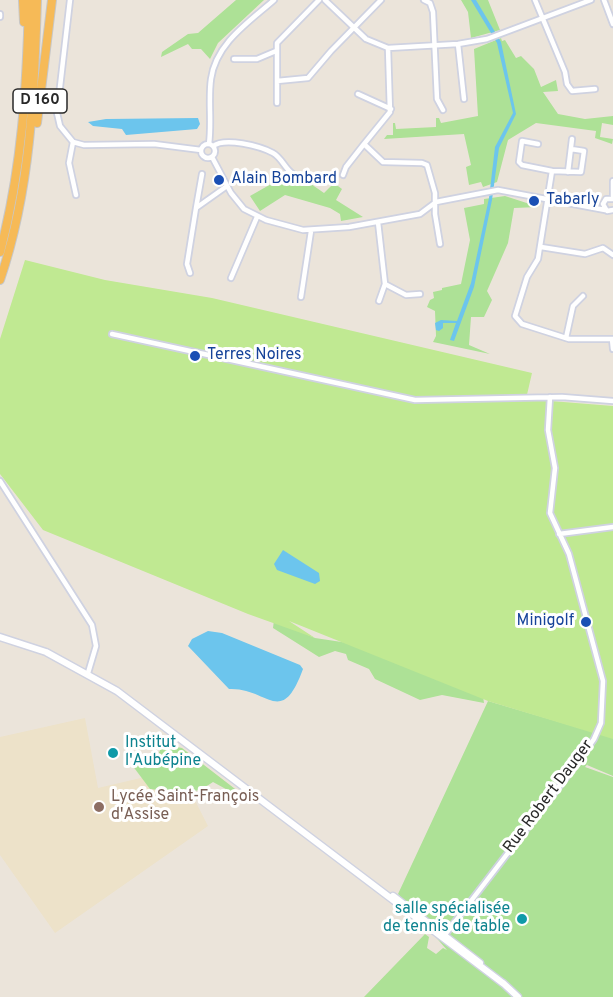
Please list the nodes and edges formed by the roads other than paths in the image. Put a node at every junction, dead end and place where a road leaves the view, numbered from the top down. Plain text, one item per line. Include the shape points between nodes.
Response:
1 (23, 0) edge
2 (29, 0) edge
3 (38, 0) edge
4 (52, 0) edge
5 (70, 0) edge
6 (274, 0) edge
7 (319, 0) edge
8 (325, 0) edge
9 (381, 0) edge
10 (424, 0) edge
11 (535, 0) edge
12 (591, 0) edge
13 (604, 0) edge
14 (429, 2) edge
15 (543, 19) junction
16 (613, 24) edge
17 (353, 29) junction
18 (458, 44) junction
19 (434, 45) junction
20 (388, 48) junction
21 (276, 51) junction
22 (234, 59) dead end
23 (277, 81) junction
24 (596, 89) dead end
25 (358, 94) dead end
26 (464, 99) dead end
27 (277, 103) dead end
28 (391, 109) junction
29 (443, 110) dead end
30 (572, 139) dead end
31 (73, 142) junction
32 (364, 144) junction
33 (538, 144) dead end
34 (211, 145) junction
35 (571, 149) junction
36 (201, 150) junction
37 (212, 158) junction
38 (552, 171) junction
39 (568, 172) junction
40 (202, 174) dead end
41 (293, 174) dead end
42 (343, 175) dead end
43 (613, 183) edge
44 (227, 186) junction
45 (76, 195) dead end
46 (613, 198) edge
47 (17, 199) junction
48 (548, 199) junction
49 (605, 200) junction
50 (436, 202) junction
51 (592, 206) junction
52 (196, 208) junction
53 (605, 210) junction
54 (613, 210) edge
55 (257, 217) junction
56 (378, 222) junction
57 (311, 231) junction
58 (440, 244) dead end
59 (541, 247) junction
60 (0, 252) edge
61 (613, 255) edge
62 (190, 273) dead end
63 (231, 278) dead end
64 (0, 280) edge
65 (385, 284) junction
66 (420, 294) dead end
67 (301, 297) dead end
68 (583, 297) dead end
69 (379, 301) dead end
70 (112, 334) dead end
71 (566, 338) junction
72 (613, 339) edge
73 (613, 349) edge
74 (550, 397) junction
75 (613, 401) edge
76 (0, 481) edge
77 (613, 527) edge
78 (559, 534) junction
79 (0, 637) edge
80 (88, 673) junction
81 (357, 873) junction
82 (410, 914) junction
83 (444, 935) junction
84 (450, 945) junction
85 (504, 984) junction
86 (518, 997) edge

1 - 47 highway, D 160 via 20,132 12,178
2 - 47 highway, D 160
3 - 47 highway, D 160 via 32,125
4 - 47 highway, D 160 via 29,180
5 - 31 street via 57,113 60,126
6 - 34 street via 229,40 218,59 211,79
7 - 21 street via 277,43
8 - 17 street
9 - 17 street
10 - 14 street
11 - 15 street
12 - 15 street
13 - 16 street
14 - 19 street
15 - 18 street via 487,39
15 - 24 street via 572,91
17 - 20 street via 372,44
17 - 23 street via 308,78
18 - 19 street
18 - 26 street
19 - 20 street
19 - 29 street via 437,99
20 - 28 street
21 - 22 street via 257,58
21 - 23 street
23 - 27 street
25 - 28 street
28 - 32 street
30 - 35 street
31 - 36 street via 154,144
31 - 45 street via 69,163
32 - 42 street
32 - 50 street via 383,162 427,165
33 - 38 street via 522,141 519,162
34 - 36 street
34 - 37 street via 215,152
34 - 41 street via 228,141 272,153
35 - 39 street
35 - 39 street via 584,151 579,174
36 - 37 street via 204,157
37 - 44 street
38 - 39 street
38 - 48 street
40 - 52 street
43 - 46 street
43 - 49 street
44 - 52 street
44 - 55 street via 239,204
46 - 49 street
47 - 60 highway, D 160
47 - 64 highway, D 160
48 - 50 street via 492,191
48 - 51 street
48 - 59 street
49 - 51 street
49 - 53 street
50 - 56 street via 420,213
50 - 58 street
51 - 53 street
52 - 62 street via 187,264
53 - 54 street
55 - 57 street
55 - 63 street
56 - 57 street
56 - 65 street
57 - 67 street
59 - 61 street via 585,254 603,248
59 - 71 street via 526,277 515,316 522,324
65 - 66 street via 406,295
65 - 69 street
68 - 71 street via 573,306
70 - 74 street via 415,400
71 - 72 street
72 - 73 street
74 - 75 street
74 - 78 street, Rue Robert Dauger via 548,429 555,468 549,503
76 - 80 street via 92,625 96,646
77 - 78 street
78 - 83 street, Rue Robert Dauger via 569,554 603,681 601,723 578,762
79 - 80 street via 46,652
80 - 81 street via 146,712
81 - 82 street
81 - 83 street
82 - 83 street
82 - 84 street
83 - 84 street
83 - 85 street
84 - 85 street
85 - 86 street

